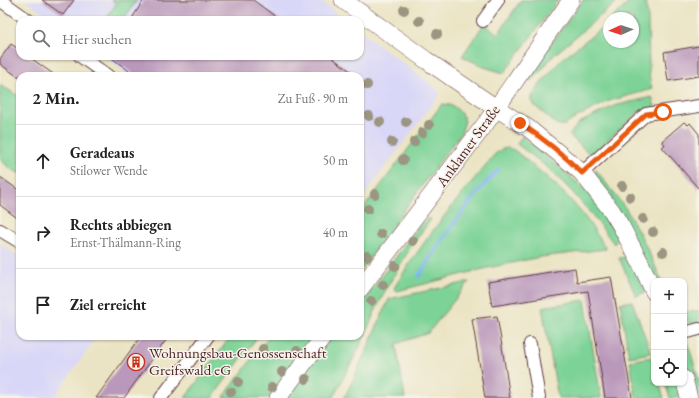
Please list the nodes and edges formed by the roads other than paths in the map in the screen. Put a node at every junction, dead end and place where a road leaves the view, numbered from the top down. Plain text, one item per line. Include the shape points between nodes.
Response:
1 (0, 0) edge
2 (343, 0) edge
3 (498, 0) edge
4 (571, 0) edge
5 (22, 16) edge
6 (483, 21) dead end
7 (86, 60) edge
8 (102, 72) edge
9 (699, 106) edge
10 (496, 108) junction
11 (582, 173) junction
12 (0, 230) edge
13 (16, 240) edge
14 (364, 284) edge
15 (651, 286) edge
16 (699, 329) edge
17 (687, 332) edge
18 (205, 340) edge
19 (321, 340) edge
20 (530, 344) dead end
21 (686, 386) edge
22 (161, 398) edge
23 (278, 398) edge
24 (539, 398) edge
25 (690, 398) edge

1 - 5 street
2 - 10 street
3 - 6 street
4 - 10 street, Anklamer Straße
7 - 8 street
9 - 11 street via 646,114
10 - 11 street via 528,128
10 - 14 street, Anklamer Straße
11 - 15 street via 621,226
12 - 13 street
16 - 17 street
18 - 22 street
19 - 23 street
20 - 24 street
21 - 25 street

